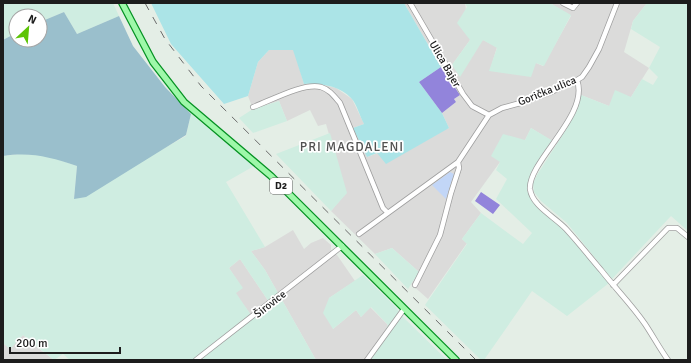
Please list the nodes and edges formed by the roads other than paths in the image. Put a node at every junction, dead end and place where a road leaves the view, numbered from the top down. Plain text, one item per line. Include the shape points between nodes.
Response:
1 (122, 3) edge
2 (410, 3) edge
3 (563, 3) edge
4 (577, 3) edge
5 (617, 3) edge
6 (577, 80) junction
7 (253, 107) dead end
8 (489, 115) junction
9 (458, 162) junction
10 (387, 212) junction
11 (359, 234) dead end
12 (688, 237) edge
13 (342, 246) junction
14 (415, 285) dead end
15 (613, 285) junction
16 (404, 309) junction
17 (196, 360) edge
18 (367, 360) edge
19 (456, 360) edge
20 (668, 360) edge

1 - 13 main road, D2 via 153,62 184,102 261,166
2 - 8 street, Ulica Bajer via 463,94 472,106
3 - 4 street via 573,8
5 - 6 street, Gorička ulica via 603,40 589,67
6 - 8 street, Gorička ulica
6 - 15 street via 578,95 566,126 533,176 531,191 539,205 564,228
7 - 10 street via 308,87 319,87 333,94 340,103 377,194
8 - 9 street
9 - 10 street
9 - 14 street via 459,168 440,235
10 - 11 street
12 - 15 street via 677,228 668,228
13 - 16 main road, D2
13 - 17 street, Širovice
15 - 20 street via 644,323
16 - 18 street
16 - 19 main road, D2

